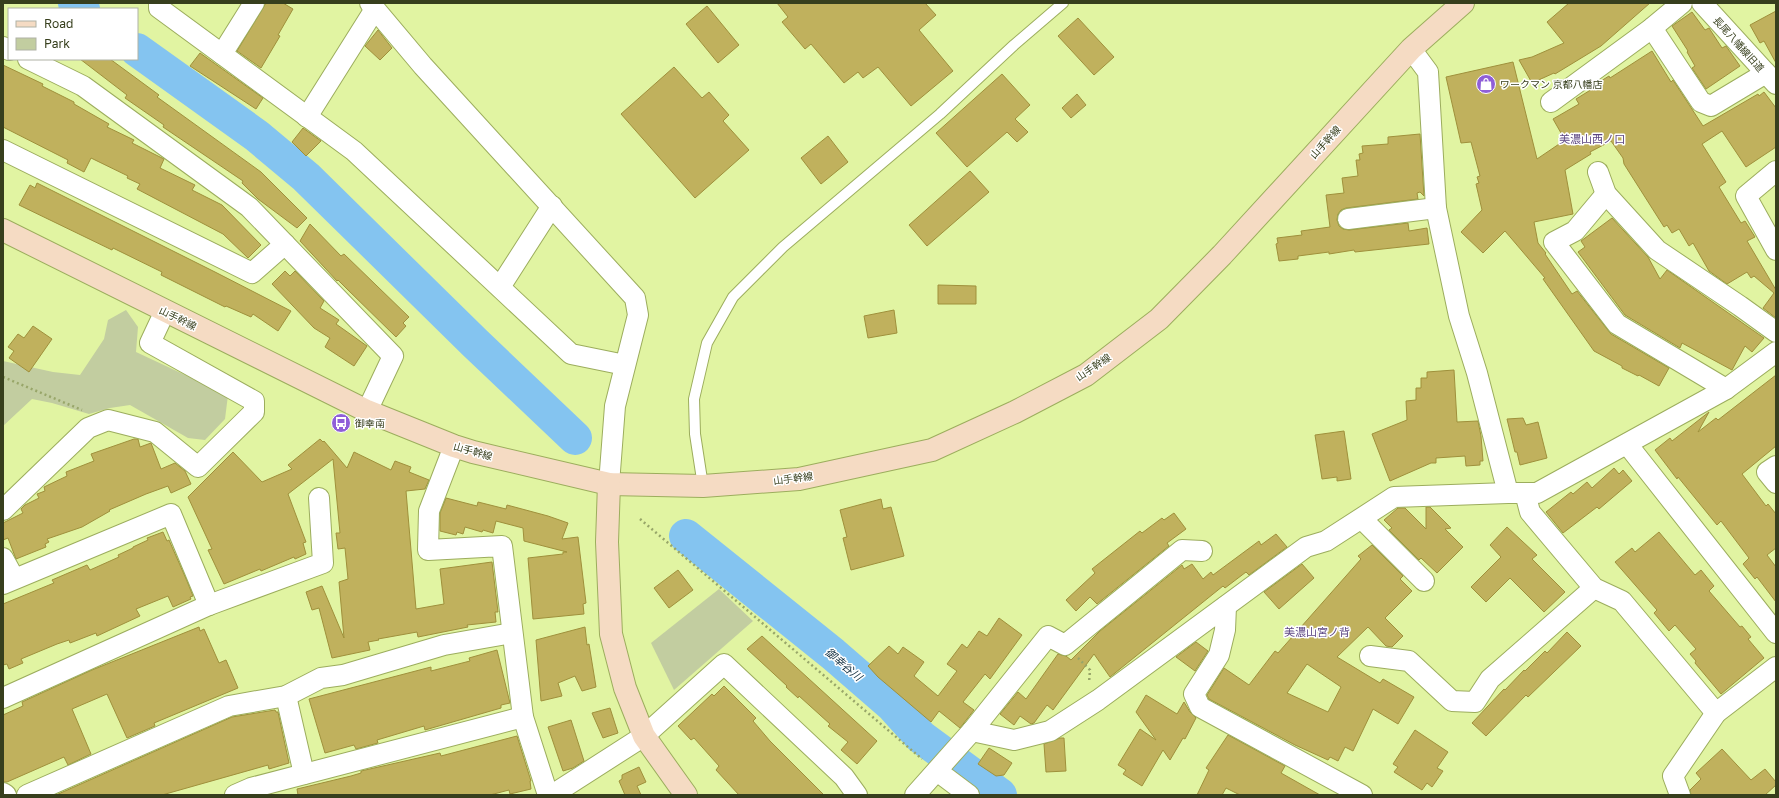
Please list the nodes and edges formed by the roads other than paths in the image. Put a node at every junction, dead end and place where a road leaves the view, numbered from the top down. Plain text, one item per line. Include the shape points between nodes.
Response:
1 (159, 3) edge
2 (254, 3) edge
3 (1063, 3) edge
4 (1463, 3) edge
5 (1682, 3) edge
6 (1702, 3) edge
7 (373, 6) edge
8 (1652, 28) junction
9 (1411, 49) junction
10 (222, 54) junction
11 (30, 60) edge
12 (1771, 79) edge
13 (1551, 102) dead end
14 (307, 116) junction
15 (3, 150) edge
16 (1776, 171) edge
17 (1598, 172) dead end
18 (1606, 194) junction
19 (552, 206) junction
20 (1436, 208) junction
21 (1348, 219) dead end
22 (3, 230) edge
23 (285, 244) junction
24 (1776, 250) edge
25 (500, 287) junction
26 (165, 311) junction
27 (1776, 332) edge
28 (1776, 352) edge
29 (625, 365) junction
30 (1726, 388) junction
31 (367, 411) junction
32 (1627, 444) junction
33 (454, 446) junction
34 (1776, 466) edge
35 (1776, 483) edge
36 (609, 484) junction
37 (703, 486) junction
38 (1516, 493) junction
39 (318, 498) dead end
40 (3, 510) edge
41 (1362, 519) junction
42 (1202, 551) dead end
43 (3, 558) edge
44 (9, 581) edge
45 (1424, 581) dead end
46 (1594, 588) junction
47 (209, 605) junction
48 (1226, 606) junction
49 (1776, 632) edge
50 (512, 633) junction
51 (1370, 656) dead end
52 (1776, 667) edge
53 (286, 696) junction
54 (3, 698) edge
55 (1716, 713) junction
56 (523, 717) junction
57 (972, 731) junction
58 (644, 736) junction
59 (940, 767) junction
60 (304, 774) junction
61 (3, 793) edge
62 (6, 795) edge
63 (27, 795) edge
64 (235, 795) edge
65 (548, 795) edge
66 (552, 795) edge
67 (686, 795) edge
68 (857, 795) edge
69 (915, 795) edge
70 (969, 795) edge
71 (1362, 795) edge
72 (1680, 795) edge

1 - 10 street via 159,8
2 - 10 street
3 - 37 lane via 940,114 783,247 733,297 707,343 694,398 695,434
4 - 9 main road, 山手幹線
5 - 8 street
6 - 12 street, 長尾八幡線旧道
7 - 14 street
7 - 19 street via 423,66
8 - 12 street via 1701,102 1712,106
8 - 13 street
9 - 20 street via 1428,72
9 - 37 main road, 山手幹線 via 1222,255 1164,314 1086,374 1016,412 932,450 799,479
10 - 14 street
11 - 23 street via 83,86 249,207
14 - 25 street via 354,151
15 - 23 street via 252,273
16 - 24 street via 1746,196
17 - 18 street
18 - 27 street via 1657,250
18 - 30 street via 1575,231 1554,242 1617,324
19 - 25 street
19 - 29 street via 635,298 638,315
20 - 21 street
20 - 38 street via 1459,316
22 - 26 main road, 山手幹線
23 - 31 street via 393,356
25 - 29 street via 571,354
26 - 31 main road, 山手幹線
26 - 40 street via 150,343 254,401 254,412 198,468 155,432 108,420 88,428
28 - 30 street
29 - 36 street via 615,406
30 - 32 street
31 - 33 main road, 山手幹線
32 - 38 street via 1537,493
32 - 49 street
33 - 36 main road, 山手幹線
33 - 50 street via 429,511 428,550 502,546
34 - 35 street via 1767,472
36 - 37 main road, 山手幹線
36 - 58 main road via 607,542 611,634 625,688
38 - 41 street via 1394,497
38 - 46 street
39 - 47 street via 323,563
41 - 45 street
41 - 48 street via 1326,541 1306,547
42 - 57 street via 1182,550 1065,645 1048,636
43 - 44 street
44 - 47 street via 171,514
46 - 51 street via 1490,679 1475,702 1452,702 1409,661
46 - 55 street via 1622,601
47 - 54 street
48 - 57 street via 1050,731 1014,740
48 - 71 street via 1225,630 1219,654 1194,694 1200,708
50 - 53 street via 444,644 343,675 320,678
50 - 56 street
52 - 55 street
53 - 60 street
53 - 63 street via 229,706
55 - 72 street via 1673,776
56 - 60 street
56 - 65 street
57 - 59 street
58 - 66 street
58 - 67 main road
58 - 68 street via 724,664 844,778
59 - 69 street
59 - 70 street
60 - 64 street via 251,788
61 - 62 street

